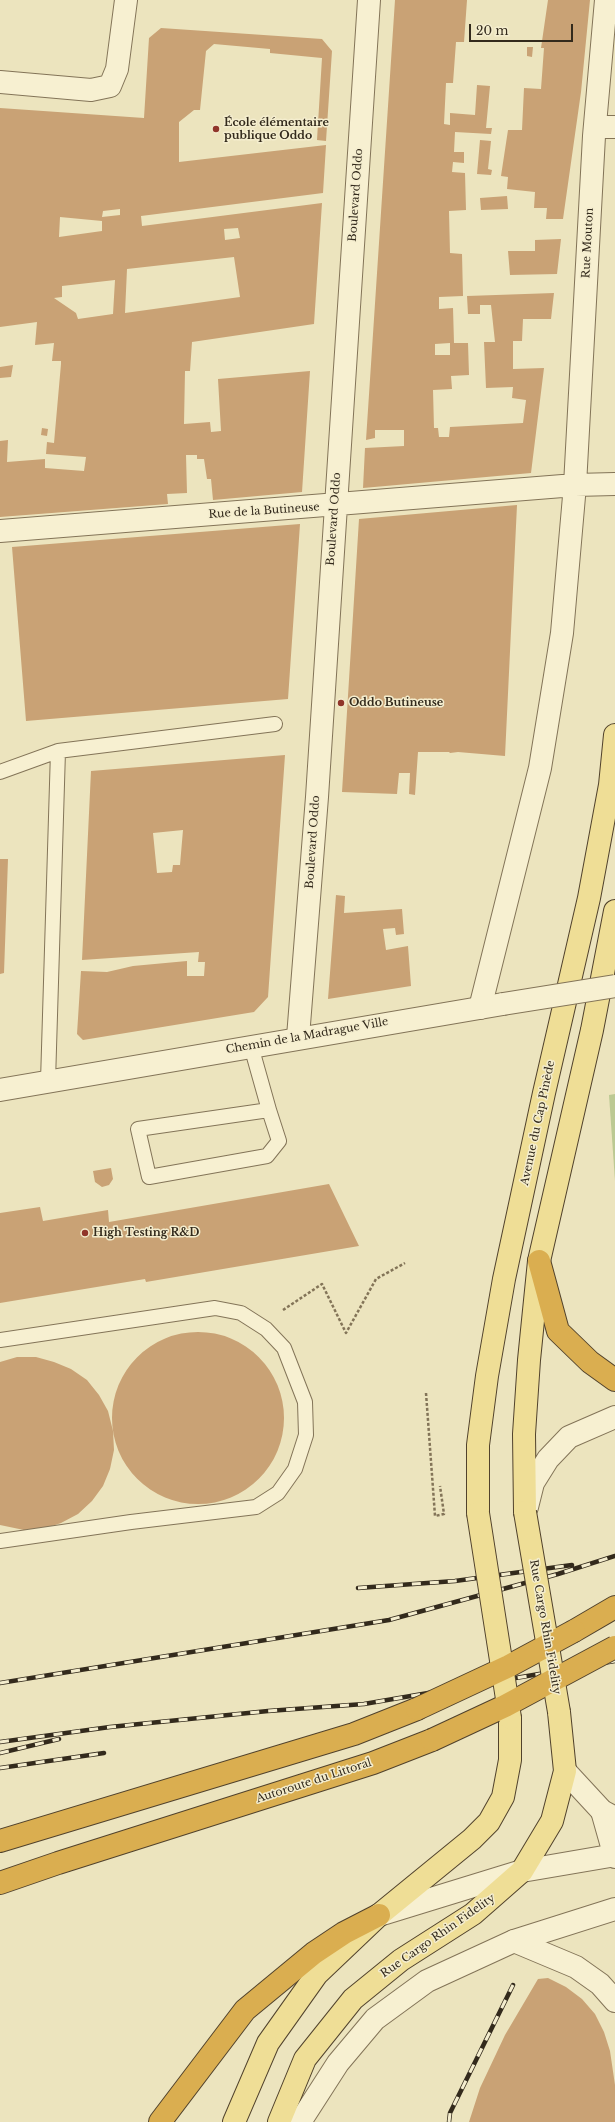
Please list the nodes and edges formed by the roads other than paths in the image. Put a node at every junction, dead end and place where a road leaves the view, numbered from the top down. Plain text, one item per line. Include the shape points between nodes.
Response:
1 (126, 0) edge
2 (369, 0) edge
3 (606, 0) edge
4 (0, 82) edge
5 (605, 127) edge
6 (615, 484) edge
7 (575, 485) junction
8 (335, 506) junction
9 (0, 531) edge
10 (275, 724) dead end
11 (615, 734) edge
12 (58, 751) junction
13 (0, 772) edge
14 (615, 911) edge
15 (615, 986) edge
16 (480, 1008) junction
17 (298, 1037) junction
18 (251, 1046) junction
19 (48, 1082) junction
20 (0, 1090) edge
21 (270, 1110) junction
22 (539, 1261) junction
23 (0, 1340) edge
24 (615, 1380) edge
25 (615, 1416) edge
26 (525, 1512) junction
27 (478, 1513) joint
28 (0, 1541) edge
29 (615, 1607) edge
30 (615, 1647) edge
31 (565, 1772) junction
32 (609, 1814) edge
33 (0, 1842) edge
34 (615, 1856) edge
35 (58, 1863) junction
36 (522, 1871) junction
37 (0, 1883) edge
38 (0, 1898) edge
39 (615, 1908) edge
40 (379, 1915) junction
41 (514, 1941) junction
42 (615, 2001) edge
43 (160, 2122) edge
44 (234, 2122) edge
45 (279, 2122) edge
46 (300, 2122) edge

1 - 4 street via 117,69 110,86 91,90
2 - 8 street, Boulevard Oddo
3 - 5 street, Rue Mouton
5 - 7 street, Rue Mouton
6 - 7 street, Rue de la Butineuse
7 - 8 street, Rue de la Butineuse
7 - 16 street, Rue Mouton via 562,633 540,768
8 - 9 street, Rue de la Butineuse
8 - 17 street, Boulevard Oddo via 318,781
10 - 12 lane
11 - 27 main road, Avenue du Cap Pinède via 610,785 590,898 542,1100 504,1278 478,1445
12 - 13 lane
12 - 19 lane
14 - 22 main road via 592,1030
15 - 16 street, Chemin de la Madrague Ville, bridge
16 - 17 street, Chemin de la Madrague Ville
17 - 18 street, Chemin de la Madrague Ville
18 - 19 street, Chemin de la Madrague Ville
18 - 21 lane
19 - 20 street, Chemin de la Madrague Ville
21 - 21 lane via 138,1129 149,1177 267,1156 279,1141
22 - 24 highway via 558,1331 590,1362
22 - 26 main road via 524,1434
23 - 28 lane via 215,1308 241,1313 266,1329 284,1348 306,1402 306,1435 295,1469 278,1493 256,1506
25 - 26 street, Rue Cargo Rhin Fidelity via 569,1437 548,1459 533,1483
26 - 31 main road, Rue Cargo Rhin Fidelity, bridge via 559,1712
27 - 40 main road, Rue Cargo Rhin Fidelity, bridge via 510,1718 510,1760 503,1797 490,1822
29 - 33 highway, bridge via 509,1666 417,1709 354,1734
30 - 35 highway, Autoroute du Littoral, bridge via 505,1706 432,1740 373,1763
31 - 32 street
31 - 36 main road, Rue Cargo Rhin Fidelity via 552,1821
32 - 34 street, Rue Cargo Rhin Fidelity
34 - 36 street, Rue Cargo Rhin Fidelity
35 - 37 highway, Autoroute du Littoral
35 - 38 highway
36 - 40 street, Rue Cargo Rhin Fidelity
36 - 45 main road, Rue Cargo Rhin Fidelity via 473,1914 401,1960 353,1999 305,2059
39 - 41 street
40 - 43 highway via 344,1933 314,1953 245,2010
40 - 44 main road, Rue Cargo Rhin Fidelity via 317,1974 268,2043
41 - 42 street via 576,1967 600,1984
41 - 46 street via 427,1981 375,2019 338,2063

